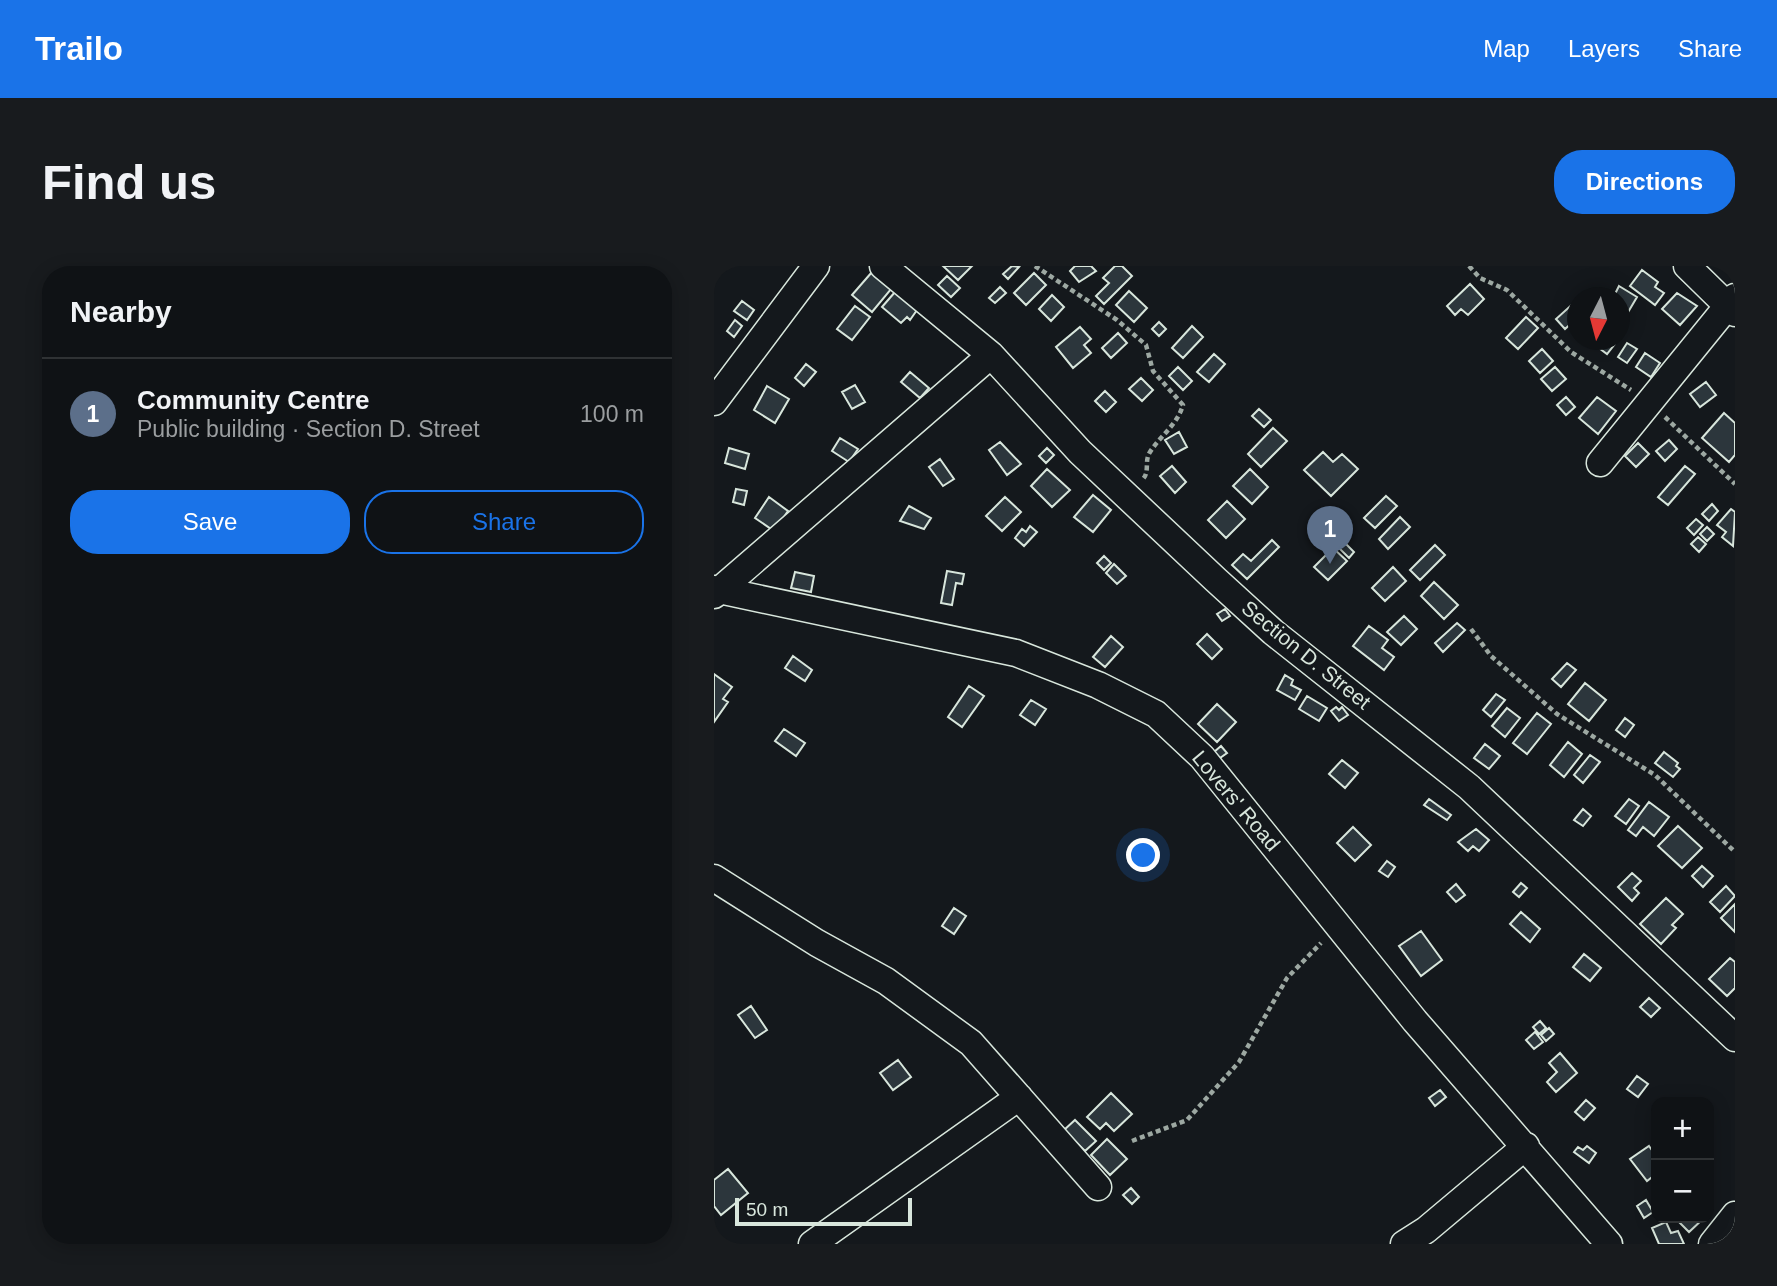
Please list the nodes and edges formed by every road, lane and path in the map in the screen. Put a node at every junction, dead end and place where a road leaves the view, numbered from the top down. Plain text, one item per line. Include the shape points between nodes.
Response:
1 (816, 266) edge
2 (883, 266) edge
3 (1035, 266) edge
4 (1469, 266) edge
5 (1687, 266) edge
6 (1732, 305) edge
7 (990, 355) junction
8 (1648, 401) junction
9 (714, 402) edge
10 (1600, 463) dead end
11 (1735, 484) edge
12 (1127, 499) junction
13 (716, 591) edge
14 (1471, 629) dead end
15 (1735, 852) edge
16 (714, 880) edge
17 (1338, 924) junction
18 (1735, 1038) edge
19 (1020, 1097) junction
20 (1132, 1141) dead end
21 (1526, 1146) junction
22 (1098, 1187) dead end
23 (1735, 1215) edge
24 (812, 1244) edge
25 (1404, 1244) edge
26 (1609, 1244) edge
27 (1712, 1244) edge

1 - 9 street
2 - 7 street, Section D. Street
3 - 12 path via 1117,320 1146,345 1153,371 1183,405 1179,419 1148,455 1147,474
4 - 8 path via 1480,278 1507,290 1570,352
5 - 6 street
6 - 8 street
7 - 12 street, Section D. Street
7 - 13 street
8 - 10 street
8 - 11 path
12 - 18 street, Section D. Street via 1273,632 1469,788
13 - 17 street, Lovers' Road via 1016,653 1156,714 1202,757
14 - 15 path via 1491,656 1557,714 1655,775
16 - 19 street via 924,1006 971,1043
17 - 20 path via 1287,978 1239,1062 1187,1120
17 - 21 street, Lovers' Road
19 - 22 street
19 - 24 street
21 - 25 street
21 - 26 street, Lovers' Road
23 - 27 street

